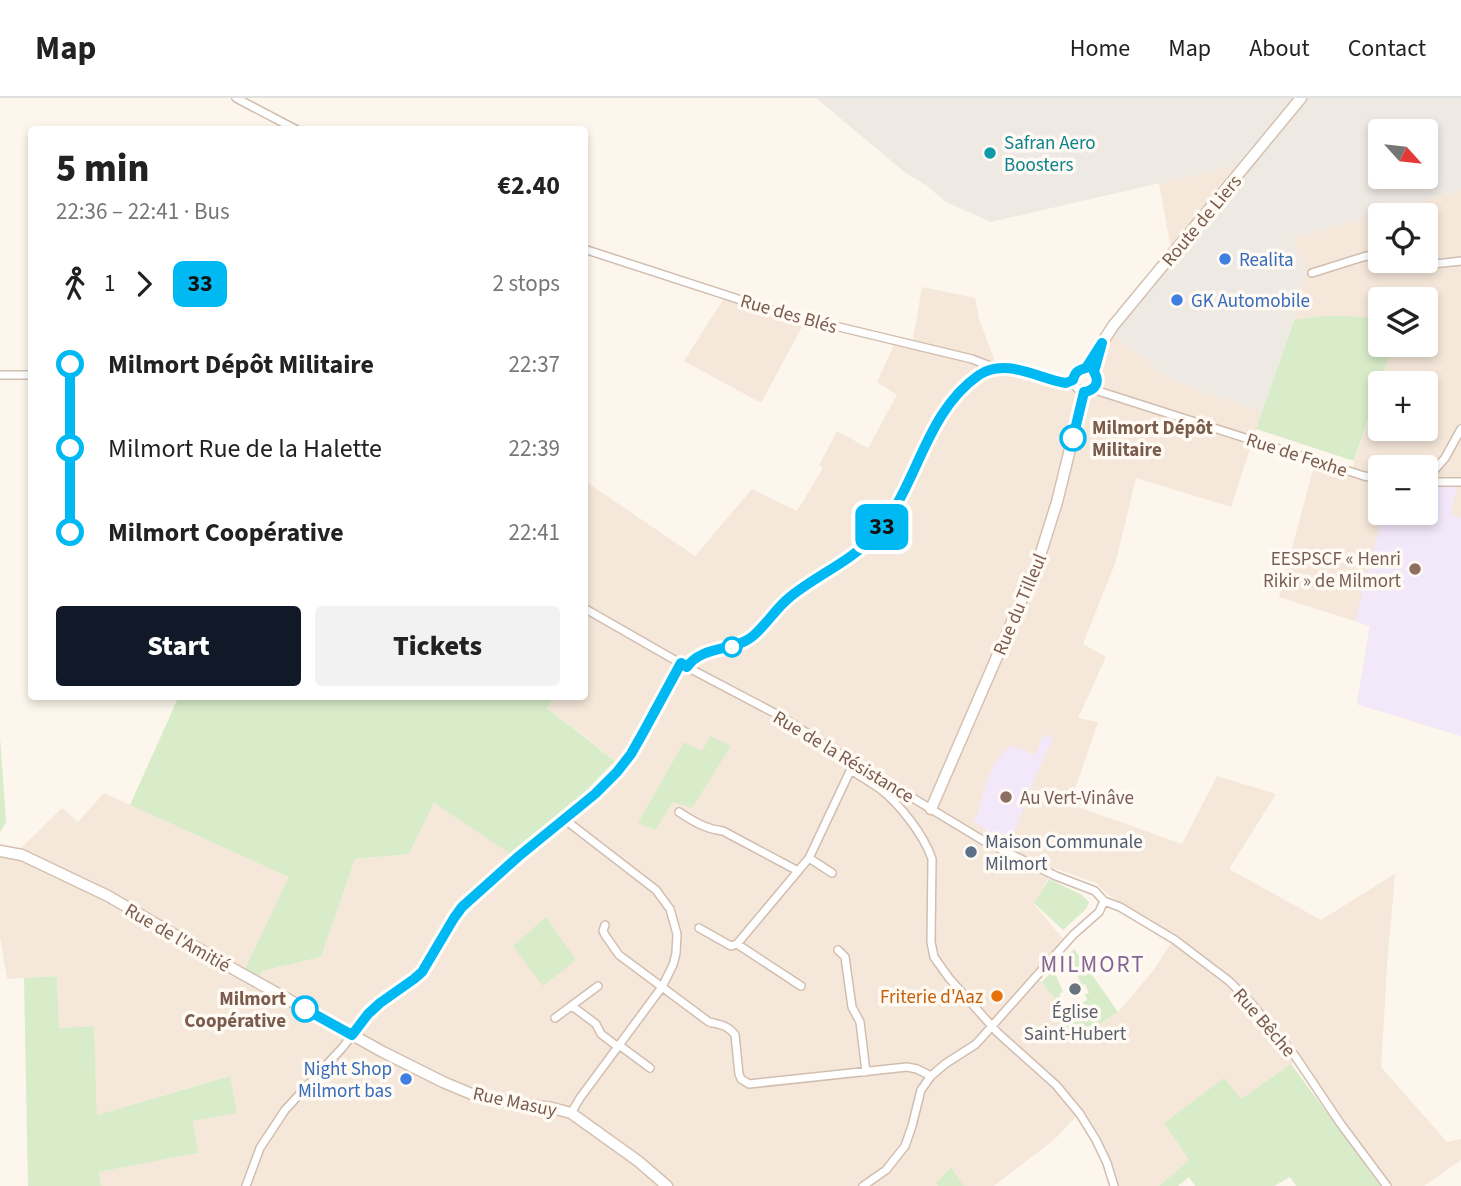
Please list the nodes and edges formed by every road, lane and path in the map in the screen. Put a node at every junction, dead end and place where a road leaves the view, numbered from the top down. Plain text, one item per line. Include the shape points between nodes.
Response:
1 (236, 98) edge
2 (1301, 98) edge
3 (290, 126) edge
4 (588, 250) edge
5 (1368, 256) edge
6 (1461, 261) edge
7 (1438, 263) edge
8 (1312, 273) dead end
9 (1102, 343) joint
10 (995, 368) junction
11 (1090, 370) junction
12 (0, 375) edge
13 (28, 375) edge
14 (1071, 383) junction
15 (1095, 388) junction
16 (1084, 392) junction
17 (1461, 429) edge
18 (1438, 466) edge
19 (1368, 476) edge
20 (1438, 481) edge
21 (1461, 482) edge
22 (588, 610) edge
23 (684, 665) junction
24 (855, 762) junction
25 (851, 770) junction
26 (931, 809) junction
27 (679, 812) dead end
28 (564, 819) junction
29 (0, 851) edge
30 (809, 858) junction
31 (798, 871) junction
32 (832, 873) dead end
33 (1104, 901) junction
34 (604, 925) dead end
35 (699, 928) dead end
36 (737, 944) junction
37 (838, 950) dead end
38 (598, 986) dead end
39 (801, 986) dead end
40 (662, 987) junction
41 (572, 1006) junction
42 (555, 1018) dead end
43 (991, 1026) junction
44 (352, 1035) junction
45 (618, 1046) junction
46 (650, 1068) dead end
47 (866, 1072) junction
48 (931, 1076) junction
49 (571, 1113) junction
50 (246, 1186) edge
51 (667, 1186) edge
52 (863, 1186) edge
53 (1114, 1186) edge
54 (1387, 1186) edge

1 - 3 street
2 - 9 street, Route de Liers
4 - 10 street, Rue des Blés via 781,313
5 - 8 street
6 - 7 street
9 - 11 street, Route de Liers
10 - 14 street, Rue des Blés
10 - 23 street via 956,394 875,536 789,598 752,636
11 - 14 street via 1080,369
11 - 15 street, Route de Liers via 1097,377
12 - 13 street
14 - 16 street
15 - 16 street
15 - 19 street, Rue de Fexhe
16 - 26 street, Rue du Tilleul via 1038,562
17 - 18 street
20 - 21 street
22 - 23 street, Rue de la Résistance
23 - 24 street, Rue de la Résistance
23 - 28 street via 617,772
24 - 25 street
24 - 26 street, Rue de la Résistance
25 - 30 street
25 - 43 street via 886,795 923,838 932,859 934,957
26 - 33 street, Rue de la Résistance via 984,841 1094,891
27 - 31 street
28 - 40 street via 654,888 670,909 677,934 676,953
28 - 44 street via 462,907 422,972 380,1003
29 - 44 street, Rue de l'Amitié via 22,855 108,896
30 - 31 street
30 - 32 street
31 - 36 street
33 - 43 street via 1099,912
33 - 54 street, Rue Bêche via 1175,940 1242,992 1295,1056
34 - 40 street via 605,936 619,954
35 - 36 street via 731,946
36 - 39 street
37 - 47 street via 845,957 852,1007 860,1021
38 - 41 street
40 - 45 street
40 - 47 street via 735,1035 739,1074 749,1084
41 - 42 street
41 - 45 street
43 - 48 street via 976,1044
43 - 53 street via 1056,1084 1080,1114
44 - 49 street, Rue Masuy via 474,1095
44 - 50 street via 275,1124
45 - 46 street
45 - 49 street
47 - 48 street via 912,1067
48 - 52 street via 921,1090 905,1146 886,1170
49 - 51 street, Rue Masuy

